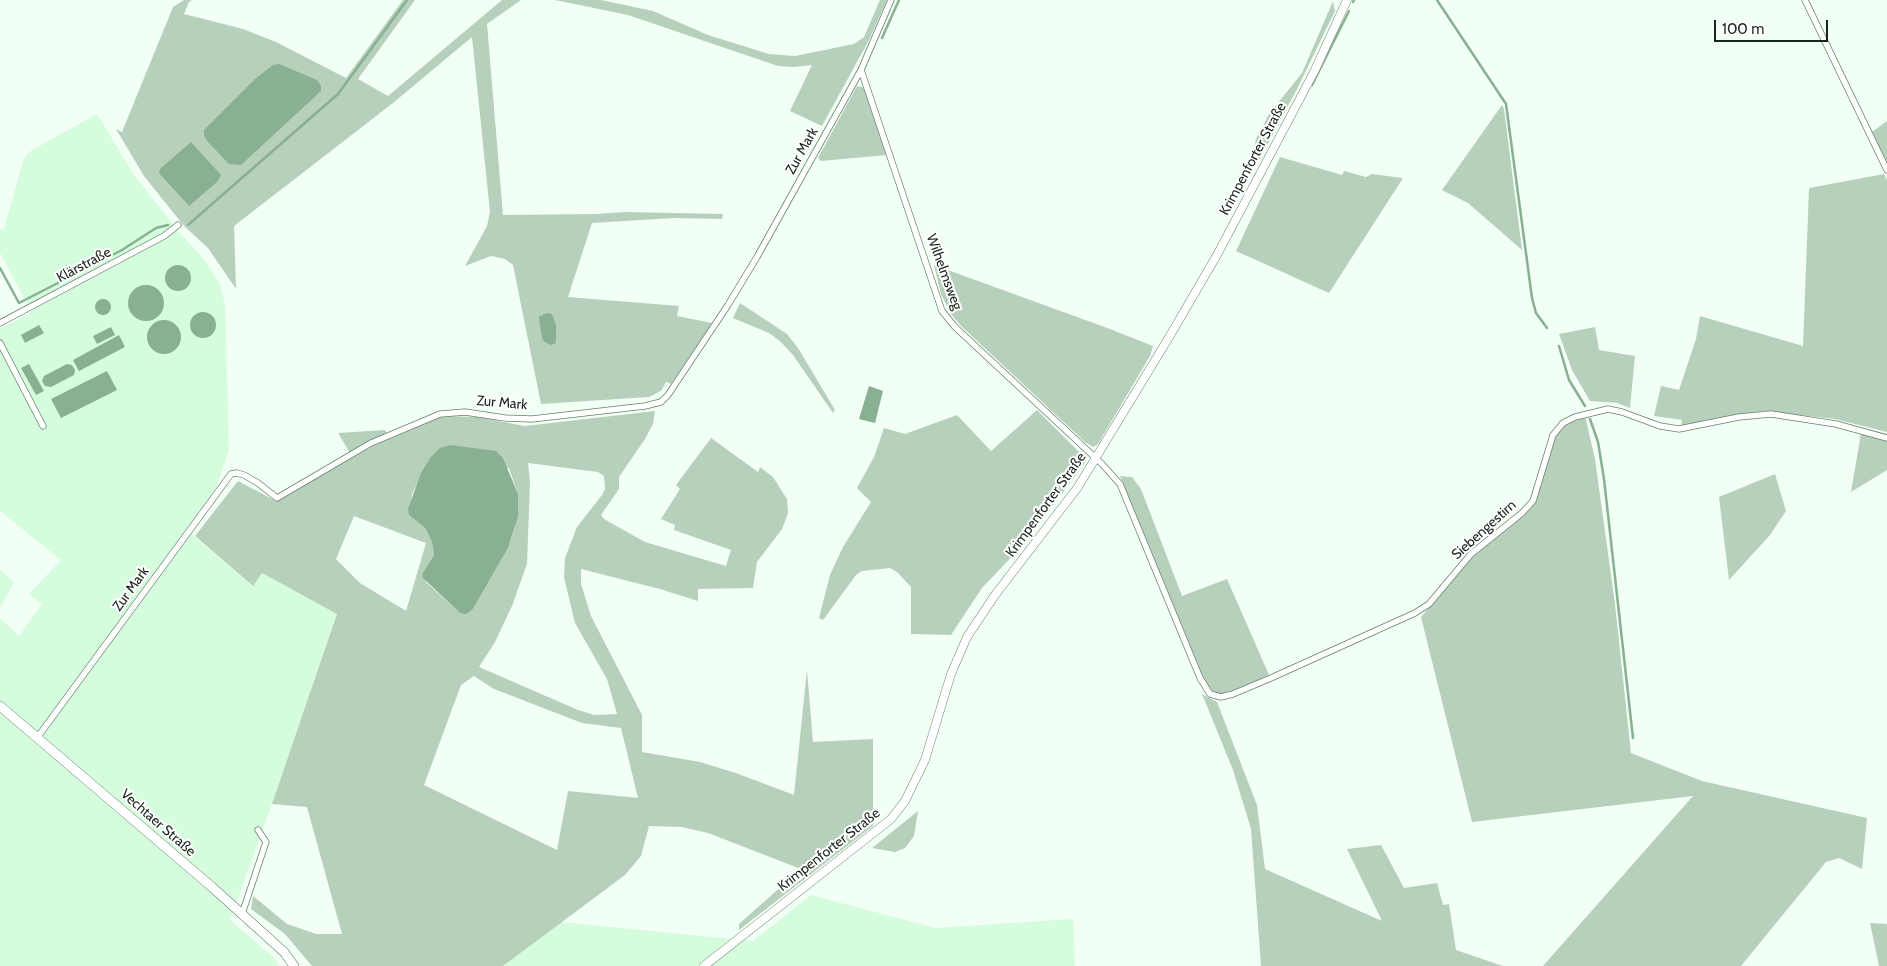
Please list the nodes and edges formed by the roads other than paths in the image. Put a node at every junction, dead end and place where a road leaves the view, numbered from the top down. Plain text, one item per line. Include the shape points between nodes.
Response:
1 (891, 0) edge
2 (1805, 0) edge
3 (1346, 1) edge
4 (861, 70) junction
5 (1887, 170) edge
6 (178, 225) dead end
7 (0, 323) edge
8 (0, 343) edge
9 (43, 426) dead end
10 (1887, 438) edge
11 (1096, 459) junction
12 (0, 706) edge
13 (37, 738) junction
14 (258, 830) dead end
15 (242, 914) junction
16 (294, 966) edge
17 (704, 966) edge

1 - 4 street, Zur Mark
2 - 5 street
3 - 11 street, Krimpenforter Straße via 1314,72 1217,255
4 - 11 street, Wilhelmsweg via 942,311 955,327
4 - 13 street, Zur Mark via 728,305 661,402 532,419 464,412 440,414 371,444 277,498 258,482 244,475 231,474
6 - 7 street, Klärstraße via 164,236
8 - 9 street
10 - 11 street, Siebengestirn via 1836,424 1771,414 1679,429 1608,409 1575,417 1553,435 1533,501 1471,554 1429,604 1271,678 1221,697 1210,694 1204,685 1120,484
11 - 17 street, Krimpenforter Straße via 967,637 951,674 925,760 905,801 891,819
12 - 13 main road, Vechtaer Straße
13 - 15 main road, Vechtaer Straße
14 - 15 street via 266,842
15 - 16 main road, Vechtaer Straße via 284,952

